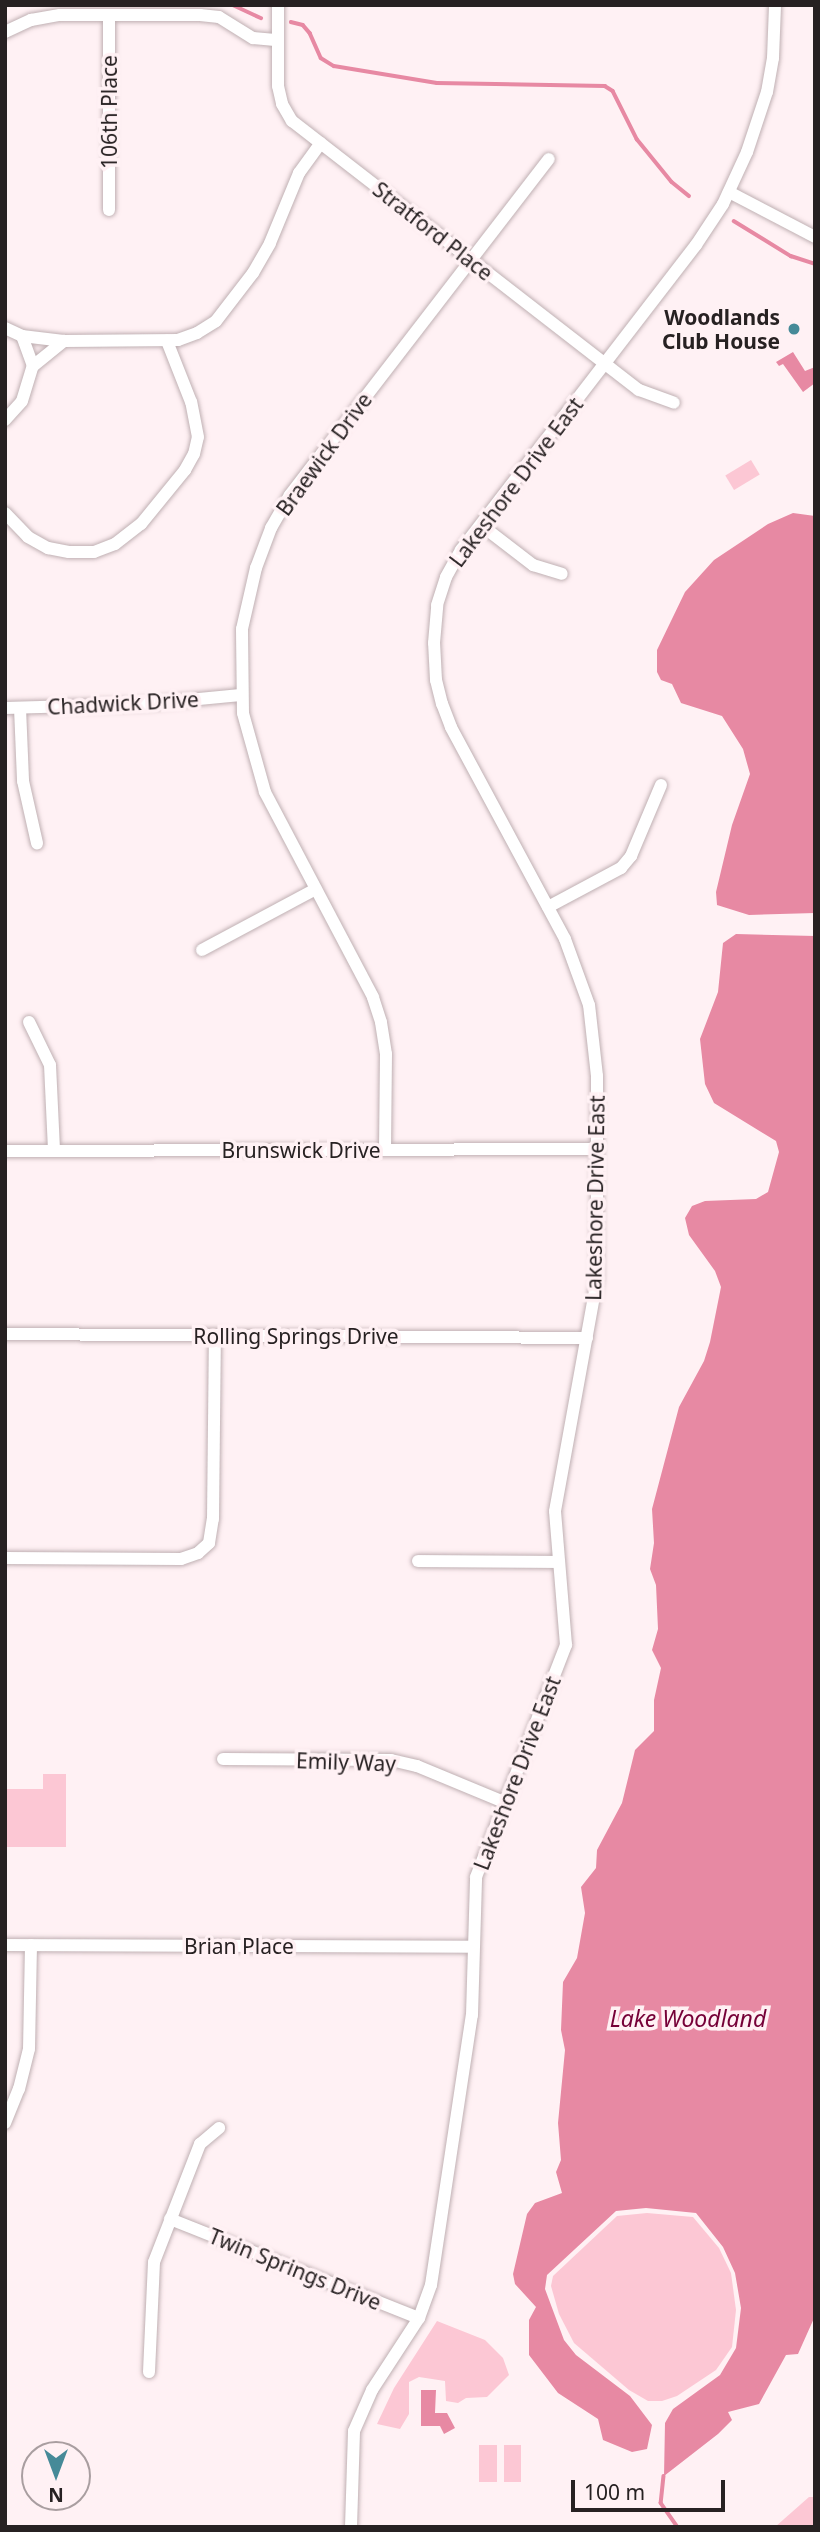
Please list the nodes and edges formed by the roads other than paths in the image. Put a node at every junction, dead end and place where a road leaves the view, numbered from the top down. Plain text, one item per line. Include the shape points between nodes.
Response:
1 (96, 5) edge
2 (122, 5) edge
3 (278, 5) edge
4 (775, 5) edge
5 (109, 15) junction
6 (5, 32) edge
7 (278, 40) junction
8 (321, 143) junction
9 (549, 159) dead end
10 (729, 192) junction
11 (109, 211) dead end
12 (815, 237) edge
13 (471, 260) junction
14 (5, 328) edge
15 (22, 336) junction
16 (64, 341) junction
17 (167, 341) junction
18 (604, 364) junction
19 (33, 366) junction
20 (674, 404) dead end
21 (5, 420) edge
22 (5, 513) edge
23 (481, 525) junction
24 (562, 574) dead end
25 (241, 695) junction
26 (5, 708) edge
27 (20, 708) junction
28 (661, 785) dead end
29 (37, 844) dead end
30 (316, 888) junction
31 (548, 907) junction
32 (202, 950) dead end
33 (29, 1022) dead end
34 (596, 1149) junction
35 (385, 1150) junction
36 (5, 1151) edge
37 (54, 1151) junction
38 (5, 1334) edge
39 (215, 1335) junction
40 (587, 1338) junction
41 (5, 1558) edge
42 (418, 1561) dead end
43 (558, 1562) junction
44 (223, 1759) dead end
45 (503, 1801) junction
46 (5, 1945) edge
47 (31, 1945) junction
48 (472, 1947) junction
49 (5, 2123) edge
50 (219, 2128) dead end
51 (170, 2219) junction
52 (419, 2318) junction
53 (149, 2372) dead end
54 (351, 2527) edge

1 - 5 street
2 - 5 street
3 - 7 street, Stratford Place
4 - 10 street, Lakeshore Drive East via 766,92
5 - 6 street via 48,16
5 - 7 street via 212,16 253,38
5 - 11 street, 106th Place
7 - 8 street, Stratford Place via 282,104 292,121
8 - 13 street, Stratford Place
8 - 17 street via 299,173 270,243 233,300 216,321 197,333
9 - 13 street, Braewick Drive
10 - 12 street
10 - 18 street, Lakeshore Drive East via 696,245
13 - 18 street, Stratford Place
13 - 25 street, Braewick Drive via 290,495 271,528 242,629
14 - 15 street
15 - 16 street
15 - 19 street
16 - 17 street
16 - 19 street
17 - 22 street via 197,421 198,437 185,470 141,524 115,544 94,552 69,552 28,537
18 - 20 street, Stratford Place via 639,390
18 - 23 street, Lakeshore Drive East
19 - 21 street via 22,401
23 - 24 street via 533,565
23 - 31 street, Lakeshore Drive East via 446,577 437,606 436,680 452,727
25 - 27 street, Chadwick Drive
25 - 30 street, Braewick Drive via 247,734 265,792
26 - 27 street, Chadwick Drive
27 - 29 street via 23,781
28 - 31 street via 631,856 621,868
30 - 32 street
30 - 35 street, Braewick Drive via 381,1021 386,1054
31 - 34 street, Lakeshore Drive East via 577,967 589,1005 597,1076
33 - 37 street via 50,1065
34 - 35 street, Brunswick Drive
34 - 40 street, Lakeshore Drive East via 597,1280
35 - 37 street, Brunswick Drive
36 - 37 street, Brunswick Drive
38 - 39 street, Rolling Springs Drive
39 - 40 street, Rolling Springs Drive
39 - 41 street via 209,1543 181,1559
40 - 43 street, Lakeshore Drive East via 555,1511
42 - 43 street
43 - 45 street, Lakeshore Drive East via 566,1645
44 - 45 street, Emily Way via 391,1760
45 - 48 street, Lakeshore Drive East via 475,1877
46 - 47 street, Brian Place
47 - 48 street, Brian Place
47 - 49 street via 29,2049
48 - 52 street, Lakeshore Drive East via 472,2015 431,2285
50 - 51 street via 200,2144
51 - 52 street, Twin Springs Drive
51 - 53 street via 151,2282
52 - 54 street, Lakeshore Drive East via 372,2390 354,2431

